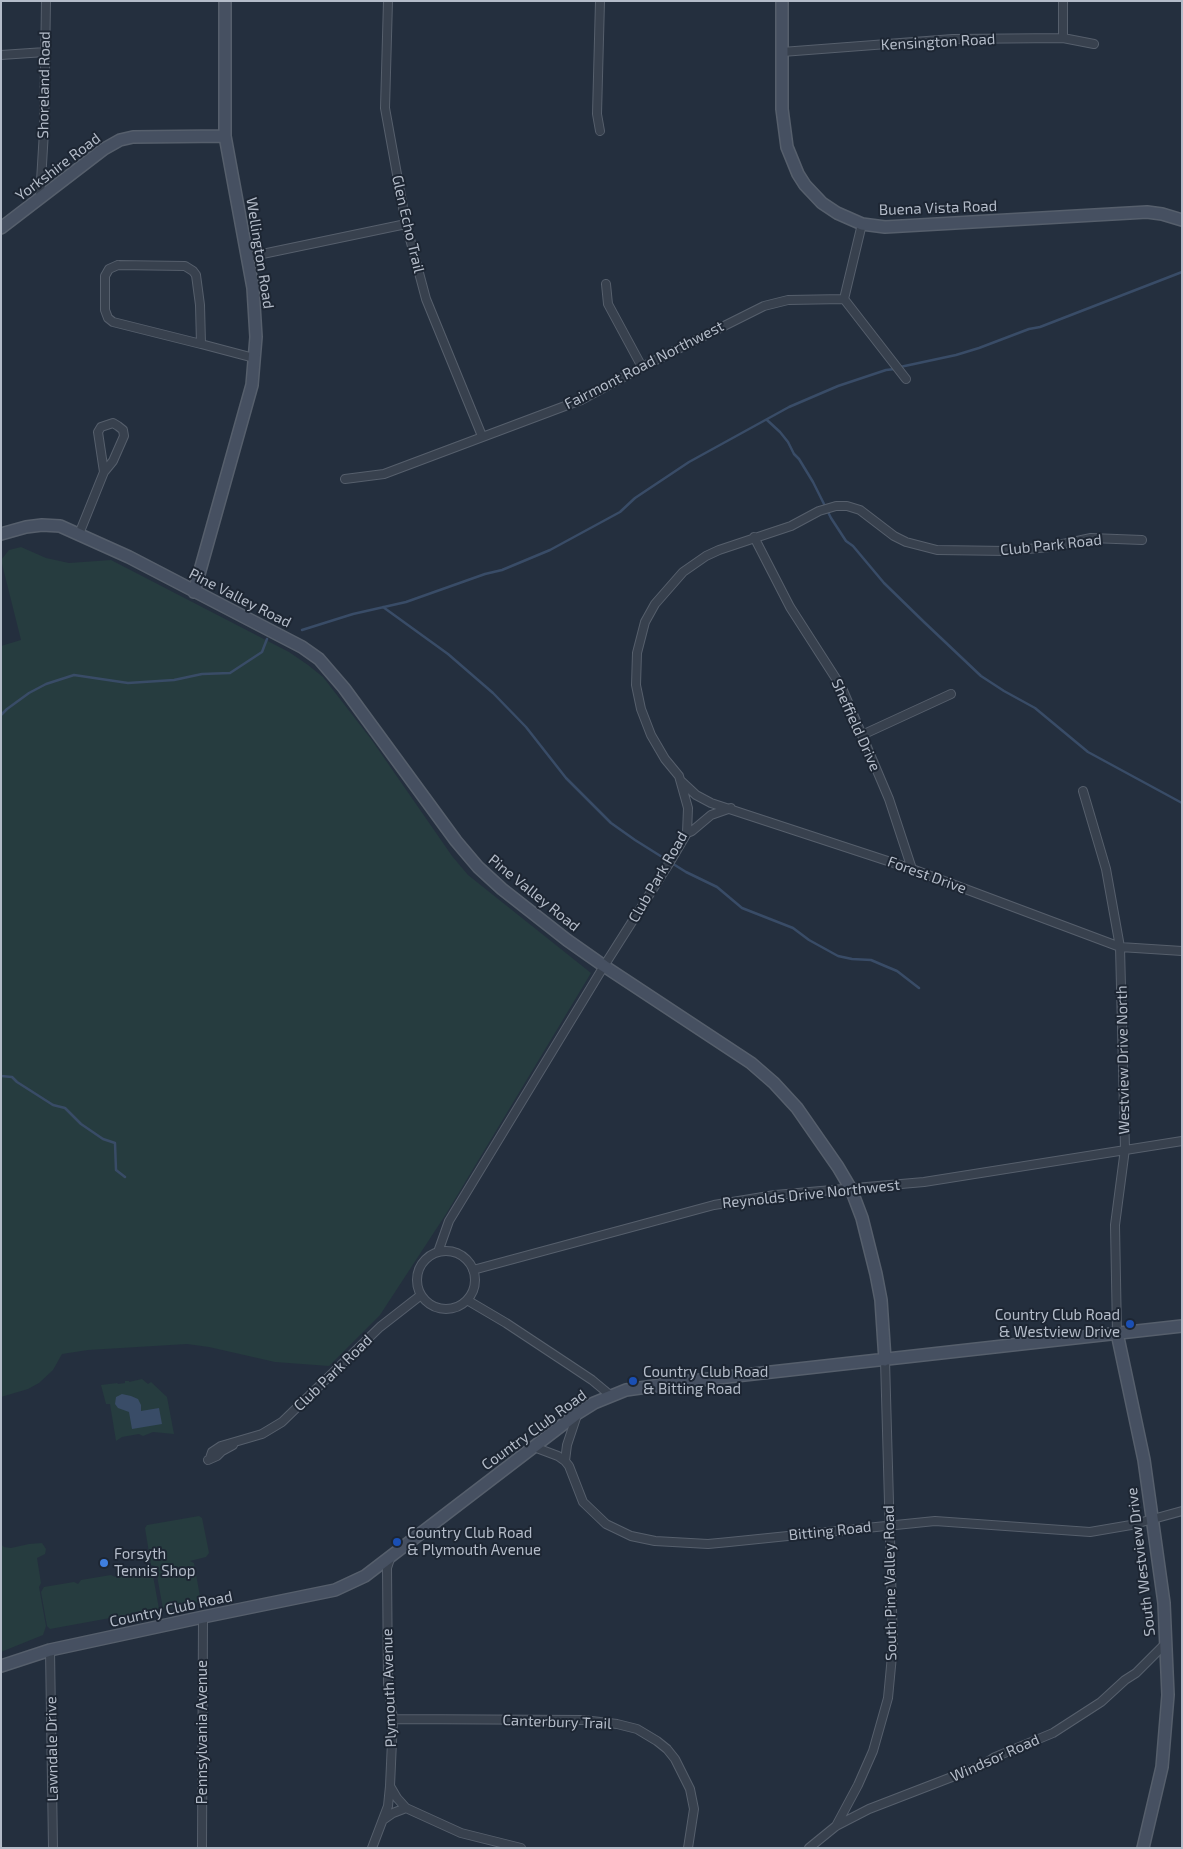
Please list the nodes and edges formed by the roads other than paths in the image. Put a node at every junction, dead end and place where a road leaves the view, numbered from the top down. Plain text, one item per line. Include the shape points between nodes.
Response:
1 (46, 1) edge
2 (225, 1) edge
3 (388, 1) edge
4 (600, 1) edge
5 (782, 1) edge
6 (1063, 1) edge
7 (1063, 38) junction
8 (1094, 44) dead end
9 (45, 52) junction
10 (782, 52) junction
11 (1, 55) edge
12 (600, 131) dead end
13 (225, 136) junction
14 (40, 198) junction
15 (1182, 220) edge
16 (406, 224) junction
17 (862, 224) junction
18 (1, 228) edge
19 (248, 257) junction
20 (606, 284) dead end
21 (844, 299) junction
22 (201, 344) junction
23 (254, 358) junction
24 (642, 367) junction
25 (906, 379) dead end
26 (482, 436) junction
27 (104, 472) junction
28 (345, 479) dead end
29 (1, 534) edge
30 (79, 534) junction
31 (754, 538) junction
32 (1142, 540) dead end
33 (194, 592) junction
34 (951, 694) dead end
35 (862, 735) junction
36 (680, 779) junction
37 (1082, 791) dead end
38 (731, 808) junction
39 (688, 833) junction
40 (912, 869) junction
41 (1120, 947) junction
42 (1182, 951) edge
43 (604, 966) junction
44 (1182, 1141) edge
45 (1125, 1149) junction
46 (851, 1189) junction
47 (438, 1252) junction
48 (473, 1270) junction
49 (421, 1295) junction
50 (467, 1300) junction
51 (1182, 1326) edge
52 (1117, 1334) junction
53 (885, 1360) junction
54 (610, 1395) junction
55 (578, 1413) junction
56 (534, 1447) junction
57 (209, 1459) dead end
58 (565, 1460) junction
59 (1182, 1511) edge
60 (1151, 1518) junction
61 (890, 1525) junction
62 (391, 1556) junction
63 (203, 1617) junction
64 (1165, 1644) junction
65 (50, 1650) junction
66 (1, 1666) edge
67 (393, 1719) junction
68 (390, 1786) junction
69 (406, 1808) junction
70 (383, 1820) junction
71 (836, 1826) junction
72 (53, 1848) edge
73 (202, 1848) edge
74 (372, 1848) edge
75 (521, 1848) edge
76 (688, 1848) edge
77 (810, 1848) edge
78 (1143, 1848) edge

1 - 9 street, Shoreland Road
2 - 13 street, Wellington Road
3 - 16 street, Glen Echo Trail via 385,108
4 - 12 street via 597,114
5 - 10 street, Buena Vista Road
6 - 7 street
7 - 8 street, Kensington Road
7 - 10 street, Kensington Road via 953,39
9 - 11 street
9 - 14 street, Shoreland Road
10 - 17 street, Buena Vista Road via 784,130 795,167 805,186 822,203
13 - 14 street, Yorkshire Road via 133,136 120,140
13 - 19 street, Wellington Road
14 - 18 street, Yorkshire Road
15 - 17 street, Buena Vista Road via 1147,212 885,227
16 - 19 street
16 - 26 street, Glen Echo Trail via 426,299
17 - 21 street
19 - 23 street, Wellington Road via 256,337
20 - 24 street via 608,304
21 - 24 street, Fairmont Road Northwest via 788,300 764,306
21 - 25 street
22 - 22 street via 113,322 105,310 107,272 118,265 189,268 196,275 198,286
22 - 23 street
23 - 33 street, Wellington Road via 252,385
24 - 26 street, Fairmont Road Northwest via 581,400
26 - 28 street, Fairmont Road Northwest via 384,474
27 - 27 street via 98,432 101,427 113,423 123,430 124,436 113,461
27 - 30 street
29 - 30 street, Pine Valley Road via 42,525 60,526
30 - 33 street, Pine Valley Road
31 - 32 street, Club Park Road via 791,526 826,508 847,506 860,510 906,542 937,550 1007,551 1049,547 1090,538
31 - 35 street, Sheffield Drive via 790,608 842,688
31 - 36 street, Club Park Road via 706,556 683,572 655,604 643,629 637,653 637,692 641,709 654,742
33 - 43 street, Pine Valley Road via 302,646 319,659 478,867
34 - 35 street
35 - 40 street, Sheffield Drive via 889,799
36 - 38 street, Forest Drive via 704,800
36 - 39 street, Club Park Road via 688,808
37 - 41 street, Westview Drive North via 1106,869
38 - 39 street via 710,815
38 - 40 street, Forest Drive
39 - 43 street, Club Park Road
40 - 41 street, Forest Drive
41 - 42 street, Forest Drive
41 - 45 street, Westview Drive North
43 - 46 street, Pine Valley Road via 751,1063 774,1083 797,1108
43 - 47 street, Club Park Road via 450,1220
44 - 45 street, Reynolds Drive Northwest
45 - 46 street, Reynolds Drive Northwest via 976,1174
45 - 52 street, Westview Drive North via 1115,1224
46 - 48 street, Reynolds Drive Northwest via 775,1195 714,1205
46 - 53 street, Pine Valley Road via 876,1274
47 - 48 street via 455,1252 463,1256
47 - 49 street via 429,1256 418,1272 416,1281
48 - 50 street via 474,1286
49 - 50 street via 440,1309 460,1306
49 - 57 street, Club Park Road via 380,1327 282,1422 262,1434 221,1446 212,1452
50 - 54 street via 568,1364
51 - 52 street, Country Club Road
52 - 53 street, Country Club Road
52 - 60 street, South Westview Drive via 1144,1460
53 - 54 street, Country Club Road via 651,1386
53 - 61 street, South Pine Valley Road
54 - 55 street, Country Club Road
55 - 56 street, Country Club Road
55 - 58 street
56 - 58 street
56 - 62 street, Country Club Road
58 - 61 street, Bitting Road via 583,1502 600,1520 631,1536 655,1541 708,1544
59 - 60 street, Bitting Road
60 - 61 street, Bitting Road via 1090,1532 935,1521
60 - 64 street, South Westview Drive via 1164,1603
61 - 71 street, South Pine Valley Road via 893,1645 888,1698 873,1751
62 - 63 street, Country Club Road via 365,1576 335,1590
62 - 67 street, Plymouth Avenue via 387,1568 388,1683
63 - 65 street, Country Club Road
63 - 73 street, Pennsylvania Avenue
64 - 71 street, Windsor Road via 1101,1702 1053,1733 996,1756 983,1765 869,1809
64 - 78 street, South Westview Drive via 1168,1695 1162,1767
65 - 66 street, Country Club Road
65 - 72 street, Lawndale Drive
67 - 68 street, Plymouth Avenue
67 - 76 street, Canterbury Trail via 583,1720 637,1729 657,1740 676,1759 690,1788 694,1809
68 - 69 street
68 - 70 street, Plymouth Avenue via 390,1800
69 - 70 street
69 - 75 street via 461,1832
70 - 74 street, Plymouth Avenue
71 - 77 street, Windsor Road

